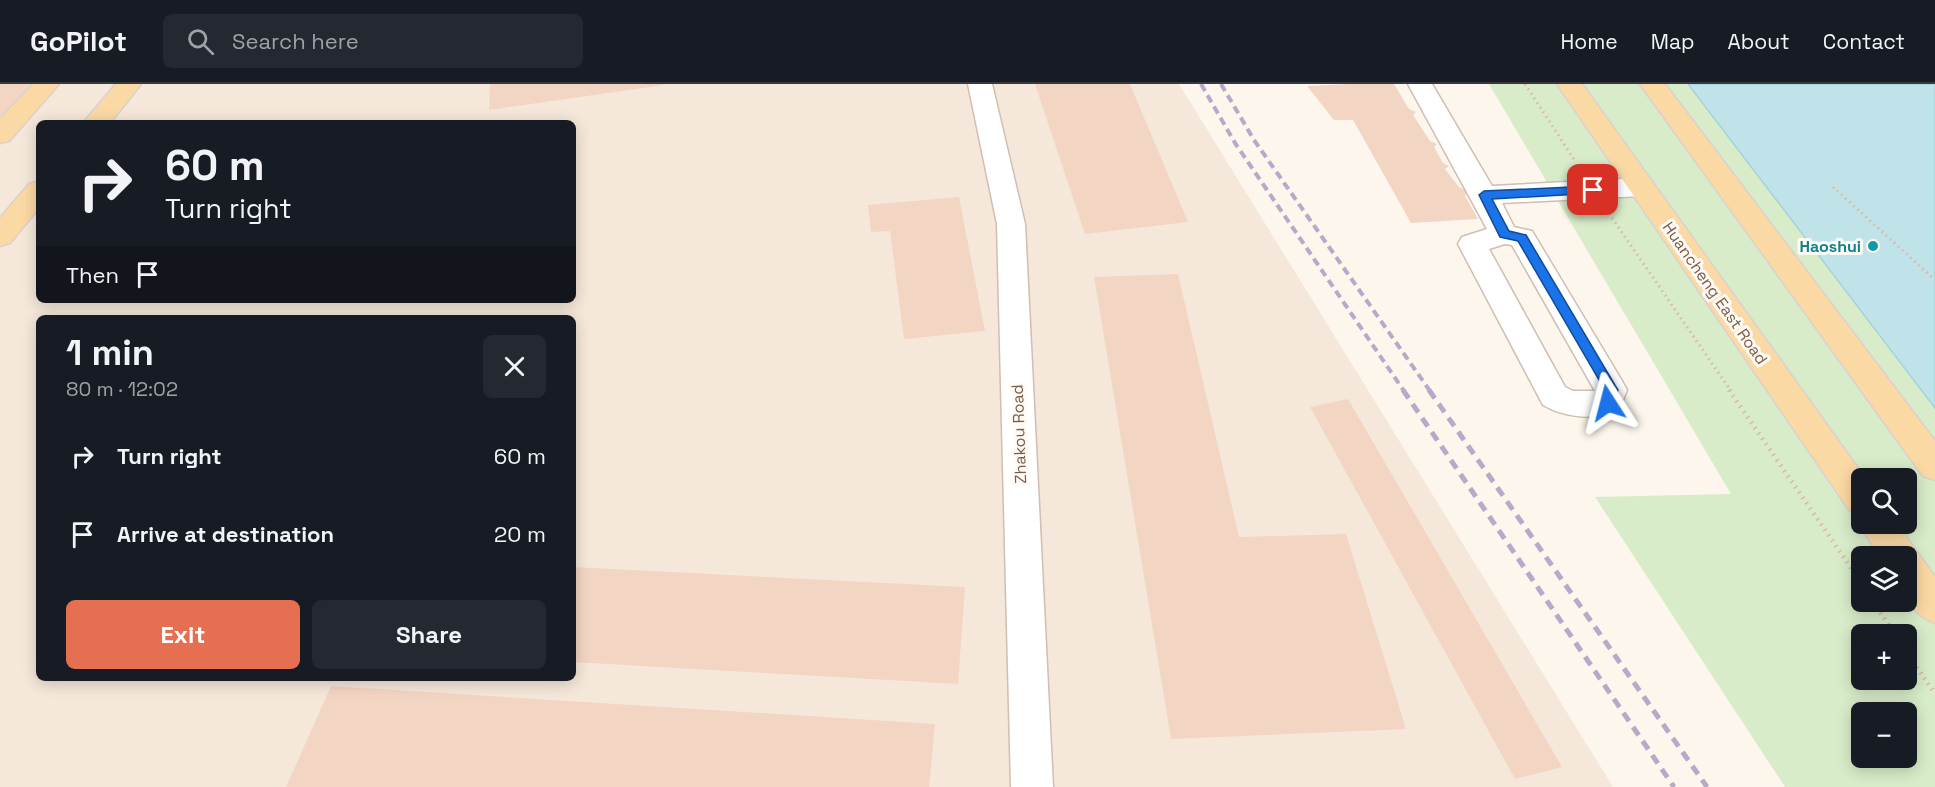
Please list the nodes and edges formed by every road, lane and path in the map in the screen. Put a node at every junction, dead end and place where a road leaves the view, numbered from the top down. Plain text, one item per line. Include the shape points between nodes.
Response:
1 (47, 84) edge
2 (129, 84) edge
3 (980, 84) edge
4 (1420, 84) edge
5 (1525, 84) edge
6 (1569, 84) edge
7 (1652, 84) edge
8 (99, 120) edge
9 (0, 135) edge
10 (1641, 187) junction
11 (1833, 187) dead end
12 (1593, 190) junction
13 (36, 194) edge
14 (1484, 195) junction
15 (1504, 234) junction
16 (0, 236) edge
17 (1935, 280) edge
18 (1935, 466) edge
19 (1851, 485) edge
20 (1851, 568) edge
21 (1917, 581) edge
22 (1935, 606) edge
23 (1917, 667) edge
24 (1935, 694) edge
25 (1032, 787) edge

1 - 9 main road
2 - 8 main road
3 - 25 street, Zhakou Road via 1011,224
4 - 14 street
5 - 12 path
6 - 10 main road, Huancheng East Road
7 - 18 main road
10 - 12 street
10 - 19 main road, Huancheng East Road
11 - 17 path
12 - 14 street
12 - 20 path
13 - 16 main road
14 - 15 street
15 - 15 street via 1472,244 1554,396 1568,404 1608,403 1611,390 1522,238
21 - 22 main road
23 - 24 path

